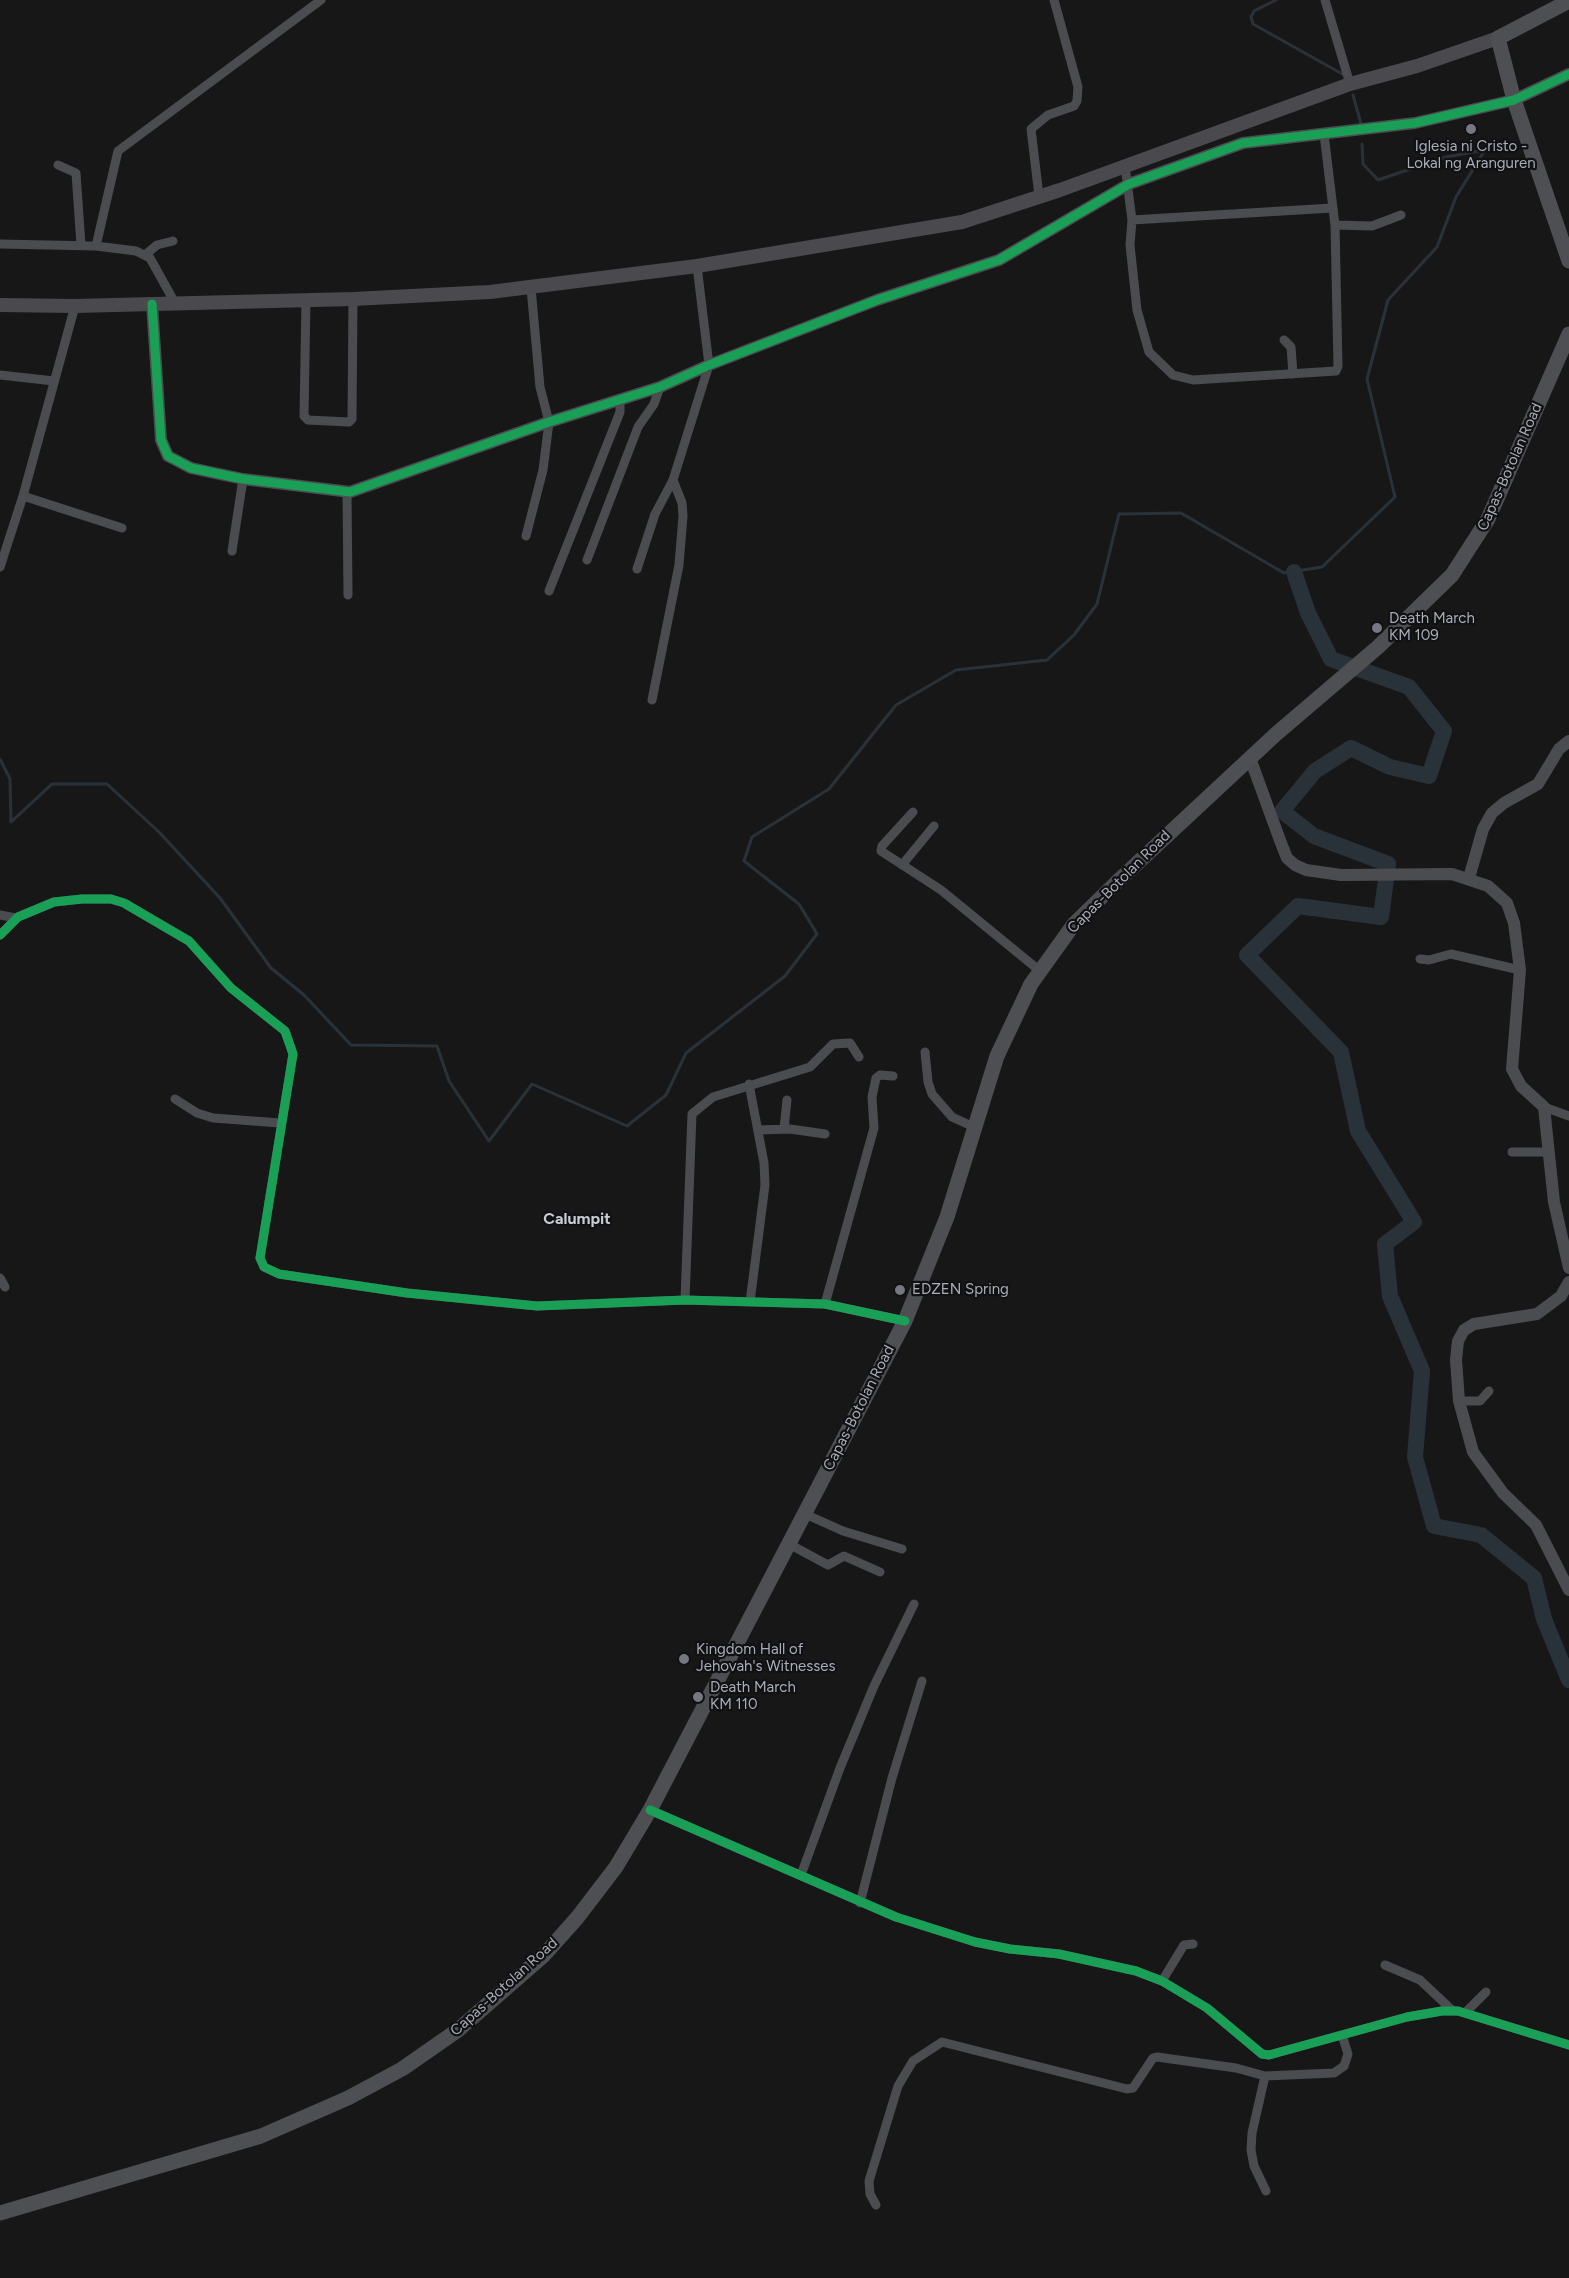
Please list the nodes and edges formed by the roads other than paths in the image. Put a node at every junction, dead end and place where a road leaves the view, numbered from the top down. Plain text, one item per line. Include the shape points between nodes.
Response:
1 (321, 0) edge
2 (1054, 0) edge
3 (1326, 0) edge
4 (1569, 1) edge
5 (1498, 38) junction
6 (1569, 74) edge
7 (1350, 84) junction
8 (1514, 100) junction
9 (1232, 125) junction
10 (1324, 134) junction
11 (1235, 146) junction
12 (58, 165) dead end
13 (1125, 166) junction
14 (1129, 184) junction
15 (1039, 196) junction
16 (1332, 208) junction
17 (1401, 215) dead end
18 (1132, 220) junction
19 (1335, 225) junction
20 (173, 241) dead end
21 (0, 244) edge
22 (81, 245) junction
23 (96, 246) junction
24 (145, 255) junction
25 (1569, 261) edge
26 (697, 266) junction
27 (531, 288) junction
28 (353, 299) junction
29 (306, 300) junction
30 (175, 303) junction
31 (152, 304) junction
32 (0, 305) edge
33 (75, 306) junction
34 (1569, 334) edge
35 (1284, 340) dead end
36 (709, 365) junction
37 (1293, 374) junction
38 (0, 375) edge
39 (54, 381) junction
40 (660, 387) junction
41 (620, 400) junction
42 (549, 422) junction
43 (243, 479) junction
44 (673, 480) junction
45 (348, 492) junction
46 (23, 496) junction
47 (122, 528) dead end
48 (526, 536) dead end
49 (232, 551) dead end
50 (587, 560) dead end
51 (0, 567) edge
52 (637, 569) dead end
53 (549, 591) dead end
54 (348, 595) dead end
55 (652, 700) dead end
56 (1569, 741) edge
57 (1250, 758) junction
58 (913, 812) dead end
59 (934, 826) dead end
60 (902, 865) junction
61 (1469, 879) junction
62 (0, 915) edge
63 (16, 918) junction
64 (0, 935) edge
65 (1420, 959) dead end
66 (1520, 970) junction
67 (1040, 971) junction
68 (925, 1052) dead end
69 (859, 1057) dead end
70 (893, 1076) dead end
71 (749, 1084) junction
72 (174, 1099) dead end
73 (787, 1100) dead end
74 (1544, 1107) junction
75 (1569, 1116) edge
76 (279, 1123) junction
77 (976, 1128) junction
78 (784, 1129) junction
79 (758, 1130) junction
80 (825, 1134) dead end
81 (1512, 1152) dead end
82 (1549, 1152) junction
83 (1569, 1268) edge
84 (1569, 1282) edge
85 (685, 1300) junction
86 (750, 1302) junction
87 (825, 1304) junction
88 (904, 1321) junction
89 (1489, 1391) dead end
90 (1459, 1401) junction
91 (805, 1514) junction
92 (789, 1544) junction
93 (902, 1549) dead end
94 (880, 1572) dead end
95 (1569, 1590) edge
96 (914, 1604) dead end
97 (922, 1681) dead end
98 (650, 1810) junction
99 (801, 1875) junction
100 (860, 1903) junction
101 (1193, 1944) dead end
102 (1384, 1965) dead end
103 (1162, 1981) junction
104 (1486, 1992) dead end
105 (1453, 2011) junction
106 (1465, 2013) junction
107 (1342, 2035) junction
108 (1569, 2046) edge
109 (1265, 2076) junction
110 (1266, 2191) dead end
111 (876, 2205) dead end
112 (0, 2213) edge

1 - 23 street via 120,148
2 - 15 street via 1078,87 1077,101 1074,106 1048,115 1031,129
3 - 7 street
4 - 5 main road
5 - 7 main road
5 - 8 main road
6 - 8 street
7 - 9 main road
8 - 10 street via 1415,123
8 - 25 main road
9 - 11 street
9 - 13 main road
10 - 11 street
10 - 16 street
11 - 14 street
12 - 22 street via 76,173
13 - 14 street
13 - 15 main road
14 - 18 street
14 - 36 street via 999,260 877,300
15 - 26 main road via 962,222
16 - 18 street
16 - 19 street
17 - 19 street via 1372,226
18 - 37 street via 1130,245 1137,310 1149,352 1173,375 1193,380
19 - 37 street via 1338,366 1336,371
20 - 24 street via 157,245
21 - 22 street
22 - 23 street
23 - 24 street
24 - 30 street via 154,262
26 - 27 main road
26 - 36 street
27 - 28 main road
27 - 42 street via 540,387
28 - 29 main road
28 - 29 street via 352,419 348,422 308,420 304,416
29 - 30 main road
30 - 31 main road
31 - 33 main road
31 - 43 street via 163,449 173,460 191,468
32 - 33 main road
33 - 39 street
34 - 57 main road, Capas-Botolan Road via 1498,497 1473,545 1445,583
35 - 37 street via 1291,347
36 - 40 street
36 - 44 street
38 - 39 street
39 - 46 street
40 - 41 street
40 - 50 street via 638,427
41 - 42 street
41 - 53 street via 620,412
42 - 45 street
42 - 48 street via 543,470
43 - 45 street
43 - 49 street
44 - 52 street via 655,513
44 - 55 street via 683,516 679,566
45 - 54 street
46 - 47 street
46 - 51 street
56 - 61 street via 1559,749 1538,784 1492,813 1483,829
57 - 61 street via 1287,858 1295,865 1319,873 1452,874
57 - 67 main road, Capas-Botolan Road via 1074,924
58 - 60 street via 881,849
59 - 60 street
60 - 67 street via 941,890
61 - 66 street via 1488,886 1507,903 1514,923
62 - 63 street
63 - 64 street
63 - 76 street via 54,902 111,899 136,909 189,941 231,988 285,1031 291,1042 293,1054
65 - 66 street via 1451,954
66 - 74 street via 1512,1069 1521,1086
67 - 77 main road, Capas-Botolan Road via 997,1056
68 - 77 street via 932,1094 952,1117
69 - 71 street via 850,1043 836,1044 810,1067
70 - 87 street via 876,1078 872,1097 874,1128
71 - 79 street
71 - 85 street via 713,1097 689,1120
72 - 76 street via 213,1118
73 - 78 street
74 - 75 street
74 - 82 street
76 - 85 street via 260,1258 271,1271 407,1293 537,1306
77 - 88 main road, Capas-Botolan Road via 947,1217
78 - 79 street
78 - 80 street
79 - 86 street via 765,1185
81 - 82 street
82 - 83 street via 1554,1202
84 - 90 street via 1561,1296 1537,1314 1474,1324 1464,1330 1456,1360
85 - 86 street
86 - 87 street
87 - 88 street
88 - 91 main road, Capas-Botolan Road
89 - 90 street via 1480,1401
90 - 95 street via 1473,1452 1503,1493 1536,1525
91 - 92 main road, Capas-Botolan Road
91 - 93 street via 843,1531
92 - 94 street via 828,1566 844,1556
92 - 98 main road, Capas-Botolan Road
96 - 99 street via 874,1686
97 - 100 street
98 - 99 street
98 - 112 main road, Capas-Botolan Road via 616,1867 544,1955 458,2030 402,2069 348,2098 261,2136
99 - 100 street
100 - 103 street via 975,1942 1059,1954 1136,1971
101 - 103 street via 1184,1946
102 - 105 street via 1420,1980
103 - 107 street via 1207,2008 1262,2054
104 - 106 street
105 - 106 street
105 - 107 street via 1407,2016
106 - 108 street
107 - 109 street via 1348,2054 1344,2066 1334,2073
109 - 110 street via 1251,2150
109 - 111 street via 1157,2056 1133,2088 1127,2089 942,2042 913,2061 898,2086 869,2181

